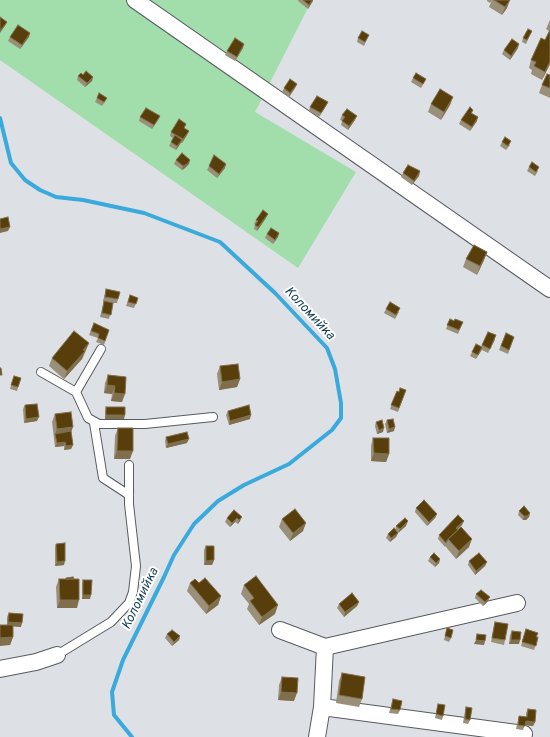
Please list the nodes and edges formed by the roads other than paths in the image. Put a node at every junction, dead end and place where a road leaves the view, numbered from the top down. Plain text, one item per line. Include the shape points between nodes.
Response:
1 (135, 0) edge
2 (550, 289) edge
3 (101, 349) dead end
4 (41, 372) dead end
5 (76, 392) junction
6 (213, 417) dead end
7 (94, 423) junction
8 (129, 465) dead end
9 (129, 495) junction
10 (517, 603) dead end
11 (280, 630) dead end
12 (325, 647) junction
13 (58, 656) joint
14 (0, 669) edge
15 (322, 707) junction
16 (524, 734) dead end
17 (317, 737) edge

1 - 2 street
3 - 5 lane
4 - 5 lane
5 - 7 lane via 88,418
6 - 7 lane via 145,424
7 - 9 lane via 103,478
8 - 9 lane
9 - 13 lane via 136,566 129,603 111,622
10 - 12 street
11 - 12 street
12 - 15 street
13 - 14 street
15 - 16 street
15 - 17 street

